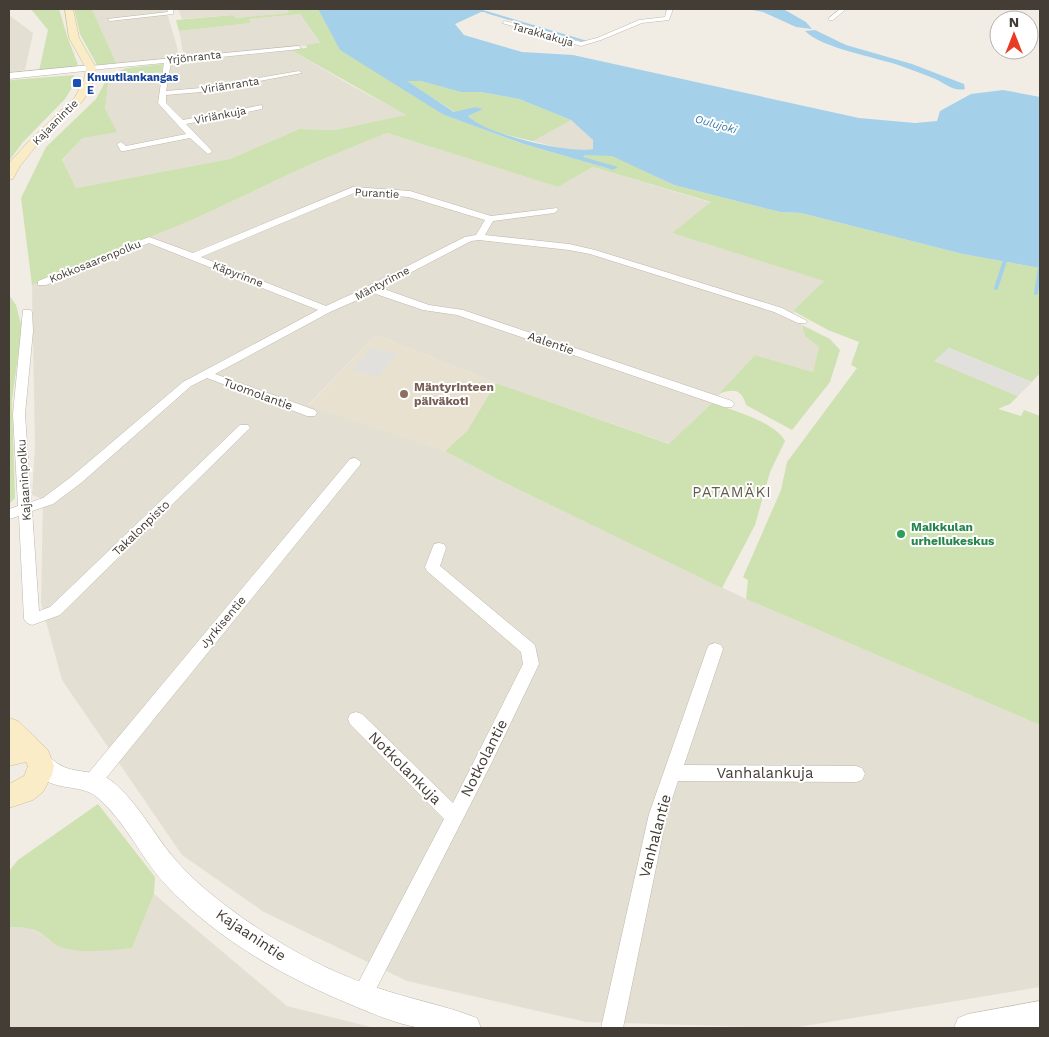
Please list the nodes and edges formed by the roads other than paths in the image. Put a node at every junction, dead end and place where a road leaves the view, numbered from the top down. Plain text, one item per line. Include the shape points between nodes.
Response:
1 (69, 9) edge
2 (670, 9) edge
3 (843, 9) edge
4 (172, 10) edge
5 (110, 19) dead end
6 (831, 19) dead end
7 (505, 23) dead end
8 (298, 48) dead end
9 (168, 60) junction
10 (91, 68) junction
11 (299, 73) dead end
12 (9, 76) edge
13 (162, 93) junction
14 (259, 107) dead end
15 (181, 123) junction
16 (191, 135) junction
17 (121, 144) dead end
18 (208, 152) dead end
19 (9, 176) edge
20 (554, 210) dead end
21 (490, 219) junction
22 (479, 237) junction
23 (149, 240) joint
24 (192, 258) junction
25 (42, 283) dead end
26 (373, 289) junction
27 (326, 310) junction
28 (27, 312) dead end
29 (802, 321) dead end
30 (206, 374) junction
31 (728, 404) dead end
32 (311, 413) dead end
33 (244, 428) dead end
34 (355, 462) dead end
35 (26, 510) junction
36 (9, 514) edge
37 (439, 548) dead end
38 (32, 619) joint
39 (715, 648) dead end
40 (356, 719) dead end
41 (9, 728) edge
42 (28, 757) edge
43 (674, 772) junction
44 (856, 774) dead end
45 (85, 782) junction
46 (17, 796) edge
47 (455, 817) junction
48 (362, 996) junction
49 (1040, 1015) edge
50 (467, 1028) edge
51 (612, 1028) edge
52 (968, 1028) edge

1 - 10 main road via 74,38
2 - 7 street, Tarakkakuja via 667,18 641,21 581,44
3 - 6 street
4 - 5 street
8 - 9 street, Yrjönranta
9 - 10 street, Yrjönranta
9 - 13 street
10 - 12 street
10 - 19 main road, Kajaanintie via 79,99 32,144
11 - 13 street, Viriänranta via 201,90
13 - 15 street via 162,103
14 - 15 street, Viriänkuja
15 - 16 street
16 - 17 street via 124,149
16 - 18 street
20 - 21 street
21 - 22 street
21 - 24 street, Purantie via 417,196 353,190
22 - 26 street, Mäntyrinne via 468,239
22 - 29 street, Mäntyrinne via 592,252 778,310
23 - 24 street, Käpyrinne
23 - 25 street, Kokkosaarenpolku
24 - 27 street, Käpyrinne
26 - 27 street, Mäntyrinne
26 - 31 street, Aalentie via 427,308 459,312
27 - 30 street, Mäntyrinne
28 - 35 street, Kajaaninpolku via 19,414
30 - 32 street, Tuomolantie
30 - 35 street, Mäntyrinne via 187,384 76,480 48,501
33 - 38 street, Takalonpisto via 55,611
34 - 45 street, Jyrkisentie
35 - 36 street, Mäntyrinne
35 - 38 street, Kajaaninpolku
37 - 47 street, Notkolantie via 432,567 529,649 531,664
39 - 43 street, Vanhalantie
40 - 47 street, Notkolankuja
41 - 42 main road, Kajaanintie
42 - 45 street, Kajaanintie via 61,778
42 - 46 main road via 42,770 38,778
43 - 44 street, Vanhalankuja
43 - 51 street, Vanhalantie via 658,814
45 - 46 street via 58,781
45 - 48 street, Kajaanintie via 105,788 174,877 224,921 291,962
47 - 48 street, Notkolantie
48 - 50 street, Kajaanintie
49 - 52 street

